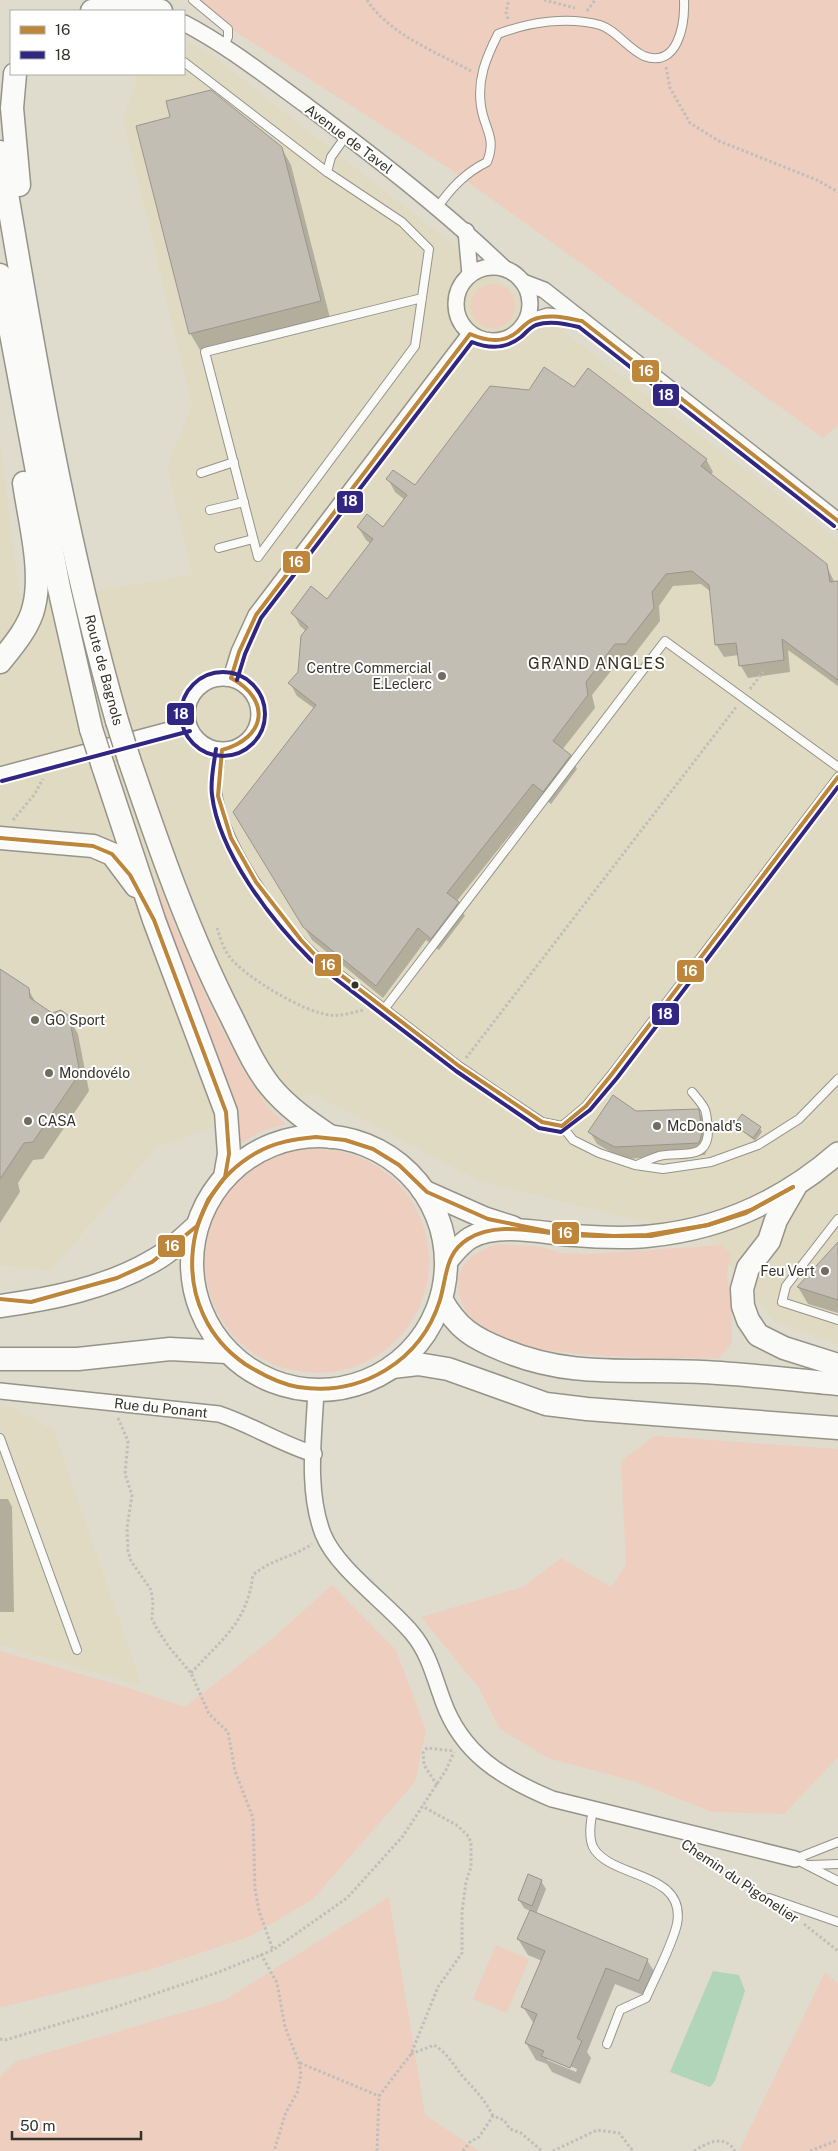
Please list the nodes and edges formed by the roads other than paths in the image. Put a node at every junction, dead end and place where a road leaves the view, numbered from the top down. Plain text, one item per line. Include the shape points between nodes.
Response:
1 (119, 0) edge
2 (193, 0) edge
3 (684, 0) edge
4 (108, 10) edge
5 (143, 10) edge
6 (157, 10) edge
7 (185, 24) edge
8 (224, 46) junction
9 (185, 63) edge
10 (15, 75) edge
11 (346, 136) junction
12 (0, 152) edge
13 (327, 172) junction
14 (437, 208) junction
15 (466, 231) junction
16 (504, 268) junction
17 (470, 274) junction
18 (0, 275) edge
19 (523, 282) junction
20 (422, 298) junction
21 (5, 308) junction
22 (582, 321) junction
23 (525, 324) junction
24 (30, 326) junction
25 (470, 334) junction
26 (234, 462) junction
27 (201, 473) dead end
28 (244, 502) junction
29 (210, 510) dead end
30 (838, 521) edge
31 (253, 539) junction
32 (219, 548) dead end
33 (0, 662) edge
34 (231, 678) junction
35 (188, 725) junction
36 (222, 750) junction
37 (838, 767) edge
38 (0, 775) edge
39 (838, 777) edge
40 (5, 830) edge
41 (154, 920) junction
42 (385, 1008) junction
43 (838, 1079) edge
44 (692, 1092) dead end
45 (562, 1126) junction
46 (331, 1137) junction
47 (838, 1153) edge
48 (635, 1165) junction
49 (225, 1178) junction
50 (795, 1187) junction
51 (422, 1190) junction
52 (838, 1219) edge
53 (197, 1226) junction
54 (520, 1230) junction
55 (446, 1262) junction
56 (0, 1299) edge
57 (441, 1299) junction
58 (31, 1302) junction
59 (0, 1306) edge
60 (838, 1320) edge
61 (227, 1352) junction
62 (0, 1359) edge
63 (838, 1365) edge
64 (392, 1367) junction
65 (838, 1384) edge
66 (316, 1390) junction
67 (0, 1391) edge
68 (838, 1428) edge
69 (0, 1438) edge
70 (314, 1454) junction
71 (77, 1650) dead end
72 (593, 1809) junction
73 (838, 1842) edge
74 (802, 1862) junction
75 (838, 1864) edge
76 (838, 1881) edge
77 (769, 1898) road end
78 (838, 1922) edge
79 (607, 2044) dead end

1 - 6 main road
2 - 8 lane via 228,29
3 - 14 lane via 685,16 675,48 664,57 644,56 601,26 564,21 498,34 480,76 481,107 492,148 487,162 468,172
4 - 5 main road
7 - 8 street, Avenue de Tavel
8 - 11 street, Avenue de Tavel
9 - 13 lane
10 - 24 main road via 12,108
11 - 13 lane via 331,157
11 - 14 street, Avenue de Tavel
12 - 24 main road, Route de Bagnols
13 - 20 lane via 402,222 429,249
14 - 15 street, Avenue de Tavel
15 - 16 street, Avenue de Tavel
15 - 17 street
16 - 17 street via 492,266
16 - 19 street
17 - 25 street via 457,292 455,304 457,316
18 - 21 main road, Route de Bagnols
19 - 22 street via 544,290
19 - 23 street via 530,303
20 - 26 lane via 205,352
20 - 31 lane via 415,346 258,557
21 - 33 main road via 36,580 34,606 29,620
21 - 41 main road, Route de Bagnols, bridge via 59,588 91,729
22 - 23 street via 548,316
22 - 30 street
23 - 25 street via 514,335 500,341 490,342
24 - 46 main road, Route de Bagnols, bridge via 76,560 117,722 165,864 205,965 249,1052 270,1086 300,1116
25 - 34 street via 256,615
26 - 27 lane
26 - 28 lane
28 - 29 lane
28 - 31 lane
31 - 32 lane
34 - 35 street via 218,678 196,689 189,700
34 - 36 street via 241,682 256,697 259,718 254,733 243,744
35 - 36 street via 196,738 208,747
35 - 38 street
36 - 42 lane via 218,795 224,818 264,894 315,956
37 - 42 lane via 665,641
39 - 45 lane via 612,1074 586,1106
40 - 41 main road via 93,846 112,854 130,875
41 - 49 main road, Route de Bagnols via 226,1112 229,1154
42 - 45 lane via 459,1066 542,1122
43 - 48 lane via 799,1119 758,1145 711,1162 663,1169
44 - 48 lane via 706,1107 708,1142 705,1148 695,1153 658,1156
45 - 48 lane via 573,1140
46 - 49 main road via 284,1141 262,1149
46 - 51 main road via 352,1141 385,1156 408,1173
47 - 50 main road
49 - 53 main road via 208,1200
50 - 54 main road via 734,1218 700,1228 649,1236 569,1235
50 - 63 main road via 776,1220 769,1241 748,1268 742,1289 743,1306 758,1335 784,1348
51 - 54 main road
51 - 55 main road via 435,1212
52 - 60 lane via 786,1286 782,1302
53 - 58 main road via 152,1262 117,1278
53 - 61 main road via 191,1259 195,1293 207,1325
54 - 55 main road via 470,1238
55 - 57 main road
56 - 58 street
57 - 64 main road via 422,1337
57 - 65 main road via 450,1317 461,1328 484,1342 554,1367 592,1372 702,1372
58 - 59 main road
61 - 62 main road via 170,1349 78,1359
61 - 66 main road via 261,1376 284,1385
64 - 66 main road via 343,1388
64 - 68 main road via 418,1364 448,1369 546,1404
66 - 70 street, Chemin du Pigonelier
67 - 70 street, Rue du Ponant via 219,1414 248,1424 290,1447
69 - 71 lane
70 - 72 street, Chemin du Pigonelier via 316,1508 324,1535 341,1560 412,1633 429,1657 444,1703 460,1737 484,1762 523,1787 552,1799
72 - 74 street, Chemin du Pigonelier
72 - 79 lane via 593,1846 600,1855 652,1880 670,1894 677,1911 675,1931 646,1998 620,2010
73 - 74 lane
74 - 75 lane
74 - 76 lane
77 - 78 lane

